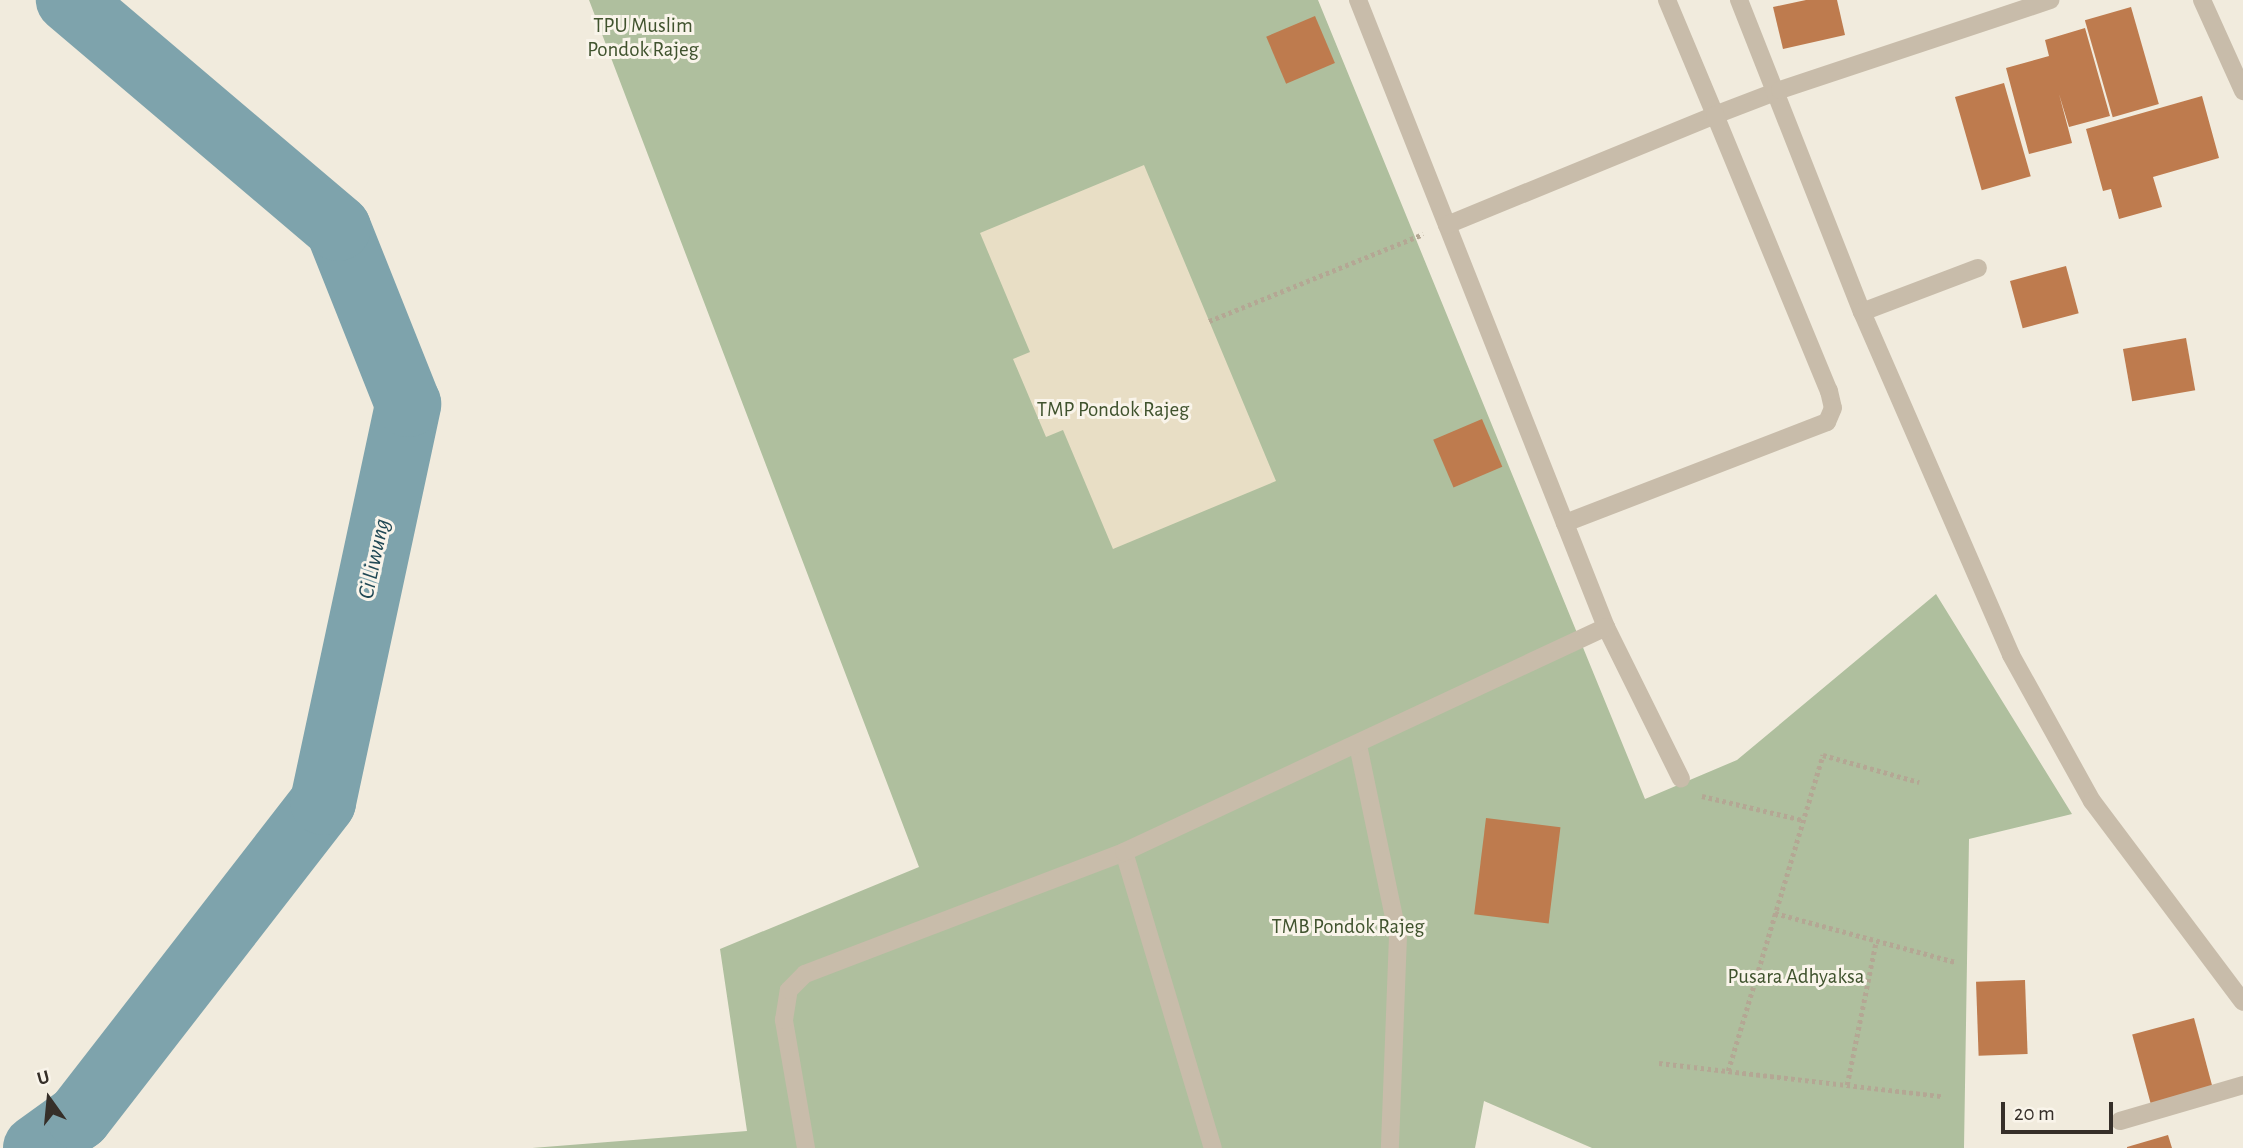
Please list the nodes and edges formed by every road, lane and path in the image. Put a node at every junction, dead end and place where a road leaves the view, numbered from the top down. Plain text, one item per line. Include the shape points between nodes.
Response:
1 (1357, 0) edge
2 (1667, 0) edge
3 (1739, 0) edge
4 (2050, 0) edge
5 (2202, 0) edge
6 (1780, 90) junction
7 (2243, 91) edge
8 (1715, 115) junction
9 (1447, 225) junction
10 (1978, 268) dead end
11 (1862, 312) junction
12 (1209, 321) dead end
13 (1565, 523) junction
14 (1606, 627) junction
15 (1358, 745) junction
16 (1681, 779) joint
17 (1919, 782) dead end
18 (1803, 820) junction
19 (1124, 852) junction
20 (1775, 913) junction
21 (1876, 940) junction
22 (1955, 962) dead end
23 (2243, 1002) edge
24 (1659, 1063) dead end
25 (1728, 1071) junction
26 (1847, 1085) junction
27 (2243, 1085) edge
28 (1941, 1096) dead end
29 (2120, 1121) dead end
30 (806, 1148) edge
31 (1213, 1148) edge
32 (1390, 1148) edge

1 - 9 street
2 - 8 street
3 - 6 street
4 - 6 street
5 - 7 street
6 - 8 street
6 - 11 street
8 - 9 street
8 - 13 street via 1833,408 1827,422
9 - 12 path
9 - 13 street
10 - 11 street
11 - 23 street via 2011,654 2078,777
13 - 14 street
14 - 15 street
14 - 16 street
15 - 19 street
15 - 32 street via 1398,936
16 - 18 path via 1695,794
17 - 18 path via 1823,755
18 - 20 path
19 - 30 street via 805,974 789,990 784,1020
19 - 31 street
20 - 21 path
20 - 25 path
21 - 22 path
21 - 26 path
24 - 25 path
25 - 26 path
26 - 28 path
27 - 29 street

